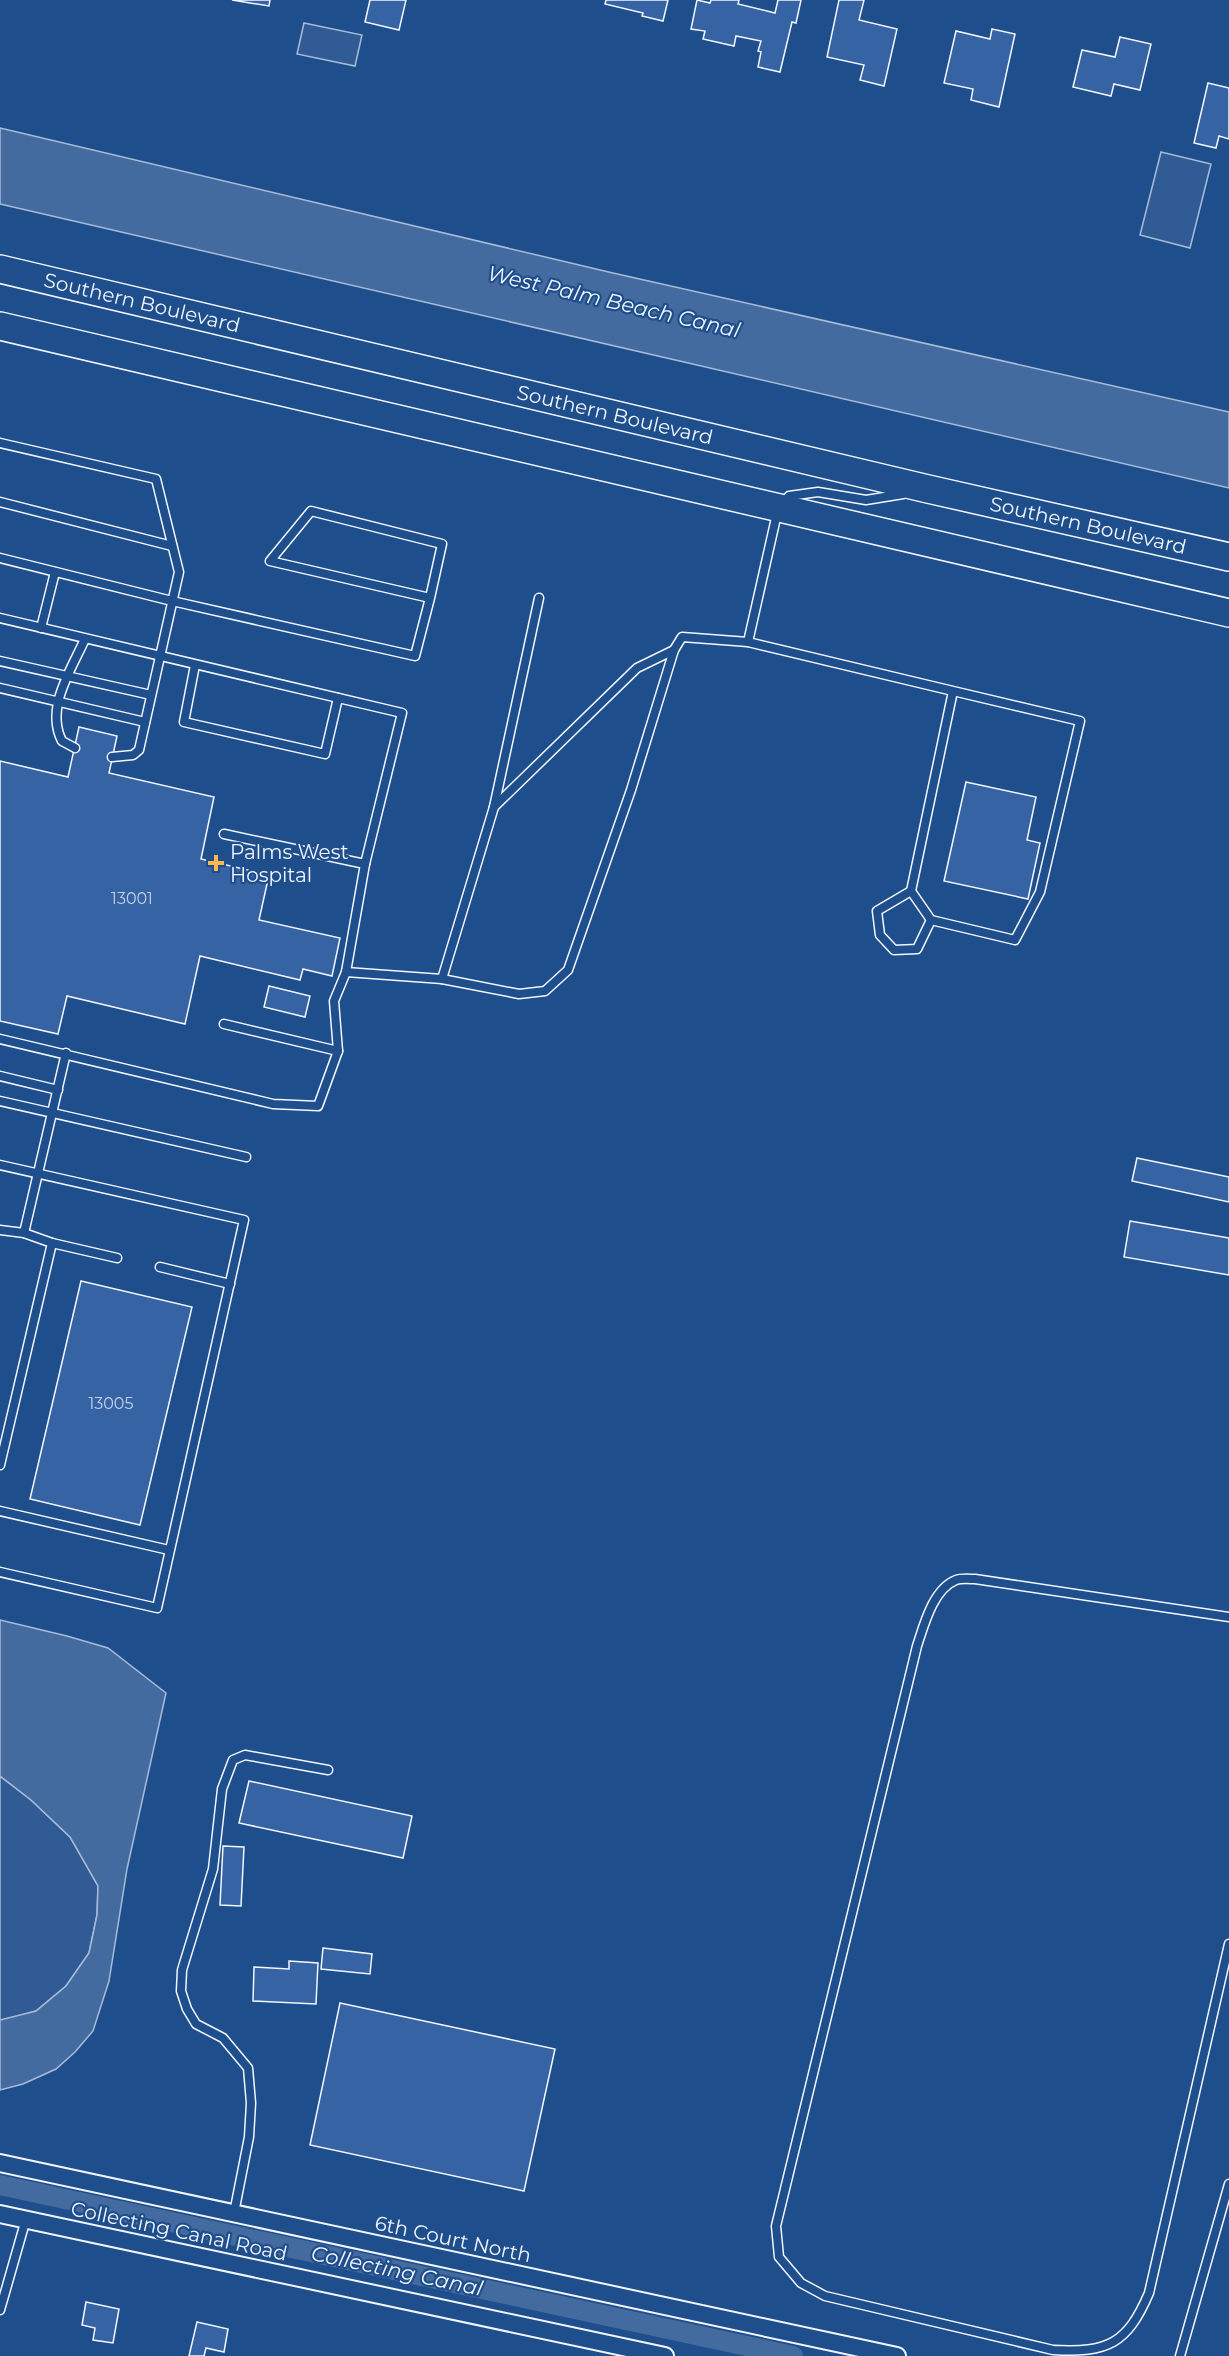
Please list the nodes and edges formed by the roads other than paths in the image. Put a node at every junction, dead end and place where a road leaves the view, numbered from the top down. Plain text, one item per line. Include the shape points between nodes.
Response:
1 (0, 269) edge
2 (0, 326) edge
3 (0, 443) edge
4 (928, 489) junction
5 (0, 502) edge
6 (778, 509) junction
7 (172, 546) junction
8 (1229, 557) edge
9 (0, 558) edge
10 (55, 572) junction
11 (430, 598) junction
12 (539, 598) dead end
13 (172, 601) junction
14 (1229, 613) edge
15 (0, 618) edge
16 (41, 628) junction
17 (85, 639) junction
18 (748, 642) junction
19 (674, 650) junction
20 (160, 657) junction
21 (0, 661) edge
22 (195, 665) junction
23 (68, 677) junction
24 (0, 688) edge
25 (953, 691) junction
26 (151, 695) junction
27 (338, 698) junction
28 (58, 702) junction
29 (145, 722) junction
30 (75, 748) dead end
31 (112, 757) dead end
32 (494, 807) junction
33 (224, 834) dead end
34 (365, 864) junction
35 (911, 891) junction
36 (931, 920) junction
37 (346, 972) junction
38 (442, 980) junction
39 (224, 1024) dead end
40 (0, 1039) edge
41 (338, 1051) junction
42 (66, 1053) junction
43 (0, 1076) edge
44 (58, 1090) junction
45 (0, 1101) edge
46 (52, 1113) junction
47 (246, 1157) dead end
48 (0, 1165) edge
49 (39, 1174) junction
50 (0, 1230) edge
51 (24, 1233) junction
52 (52, 1243) junction
53 (117, 1258) dead end
54 (160, 1267) dead end
55 (230, 1284) junction
56 (0, 1465) edge
57 (0, 1511) edge
58 (169, 1550) junction
59 (0, 1572) edge
60 (1229, 1617) edge
61 (328, 1770) dead end
62 (1229, 1944) edge
63 (0, 2163) edge
64 (1229, 2184) edge
65 (234, 2213) junction
66 (0, 2214) edge
67 (26, 2220) junction
68 (0, 2310) edge
69 (665, 2356) edge
70 (897, 2356) edge
71 (1180, 2356) edge

1 - 4 highway, Southern Boulevard
2 - 6 highway
3 - 7 lane via 156,479
4 - 6 lane via 866,500 818,492 789,496
4 - 8 highway, Southern Boulevard
5 - 7 lane
6 - 14 highway
6 - 18 lane
7 - 13 lane via 179,572
9 - 10 lane
10 - 13 lane
10 - 16 lane
11 - 11 lane via 373,585 270,561 311,511 442,544
11 - 13 lane via 415,656
12 - 32 lane
13 - 20 lane
15 - 16 lane
16 - 17 lane
17 - 20 lane
17 - 23 lane
18 - 19 lane via 682,637
18 - 25 lane
19 - 32 lane via 637,668
19 - 38 lane via 631,790 568,970 545,991 519,994
20 - 22 lane
20 - 26 lane
21 - 23 lane
22 - 27 lane
22 - 27 lane via 184,722 326,754
23 - 26 lane
23 - 28 lane
24 - 28 lane
25 - 35 lane
25 - 36 lane via 1080,721 1040,892 1015,940
26 - 29 lane
27 - 34 lane via 402,713
28 - 29 lane
28 - 30 lane via 57,732 62,741
29 - 31 lane via 139,750
32 - 38 lane
33 - 34 lane
34 - 37 lane
35 - 36 lane
35 - 36 lane via 877,911 880,935 894,950 917,949
37 - 38 lane
37 - 41 lane via 334,1001
39 - 41 lane
40 - 42 lane
41 - 42 lane via 318,1106 273,1104
42 - 44 lane
43 - 44 lane
44 - 46 lane
45 - 46 lane
46 - 47 lane
46 - 49 lane
48 - 49 lane
49 - 51 lane
49 - 55 lane via 244,1220
50 - 51 lane
51 - 52 lane
52 - 53 lane
52 - 56 lane
54 - 55 lane
55 - 58 lane
57 - 58 lane
58 - 59 lane via 157,1608
60 - 62 lane via 975,1578 956,1580 940,1593 917,1646 846,1935 776,2226 780,2257 801,2283 825,2296 1053,2350 1083,2352 1122,2337 1139,2317 1149,2293
61 - 65 lane via 245,1755 233,1760 222,1789 213,1869 182,1970 181,1992 196,2024 223,2038 248,2068 249,2137
63 - 65 street, 6th Court North
64 - 71 lane
65 - 70 street, 6th Court North
66 - 67 street, Collecting Canal Road
67 - 68 lane
67 - 69 street, Collecting Canal Road

